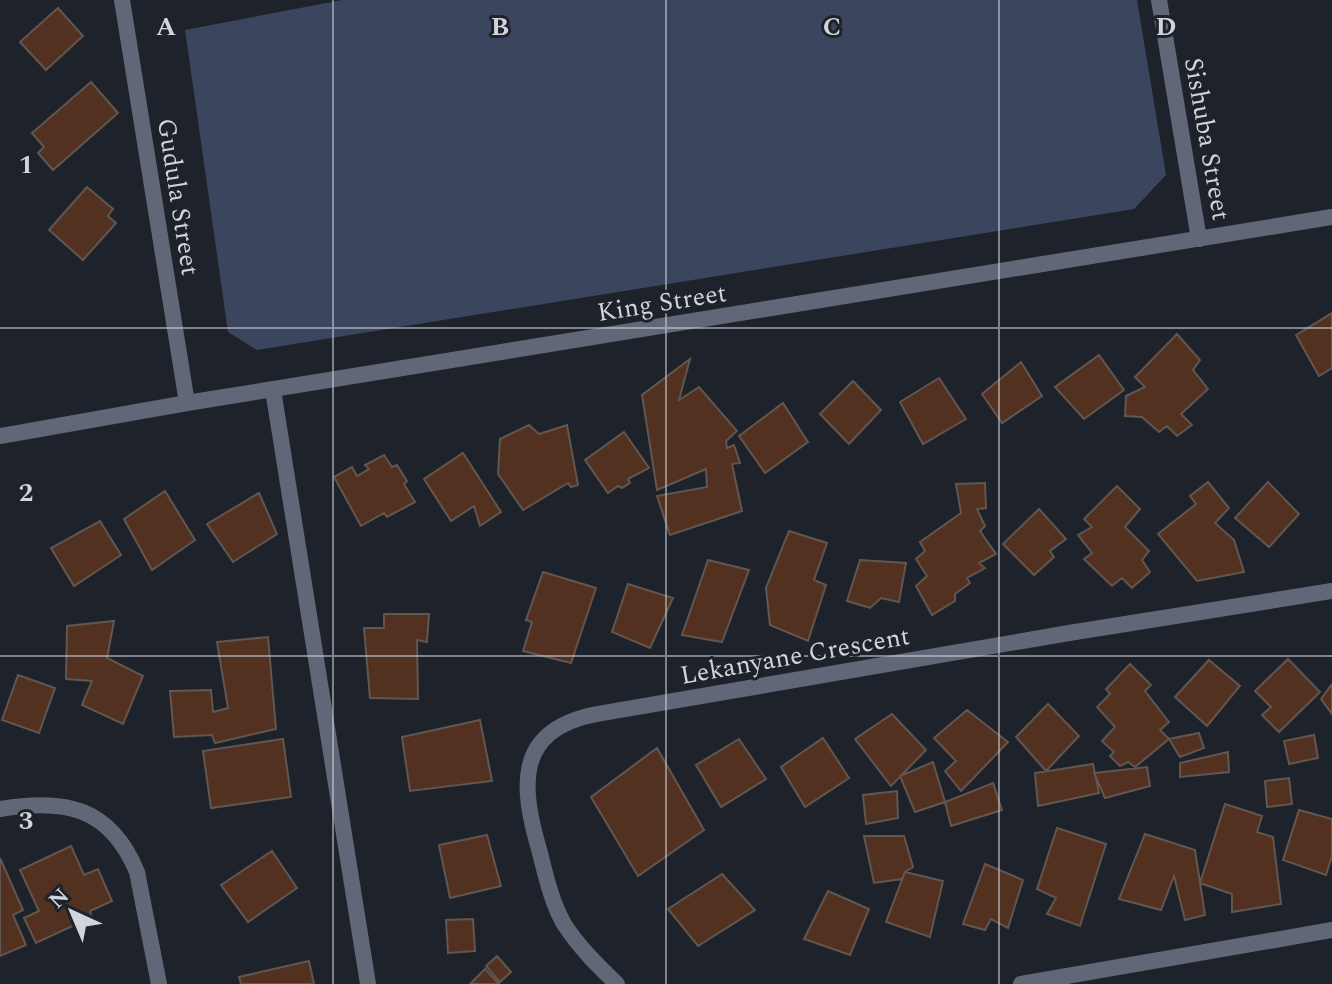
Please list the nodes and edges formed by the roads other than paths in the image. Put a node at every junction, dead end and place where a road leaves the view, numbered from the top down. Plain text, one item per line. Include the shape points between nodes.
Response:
1 (122, 0) edge
2 (1159, 0) edge
3 (1332, 217) edge
4 (1199, 239) junction
5 (273, 390) junction
6 (187, 403) junction
7 (0, 436) edge
8 (1332, 591) edge
9 (0, 809) edge
10 (1332, 930) edge
11 (159, 984) edge
12 (368, 984) edge
13 (617, 984) edge
14 (1021, 984) edge

1 - 6 street, Gudula Street
2 - 4 street, Sishuba Street
3 - 4 street, King Street
4 - 5 street, King Street
5 - 6 street, King Street
5 - 12 street
6 - 7 street, King Street
8 - 13 street, Lekanyane Crescent via 612,712 558,726 535,752 527,773 528,813 562,921 585,954
9 - 11 street via 74,807 116,834 137,872
10 - 14 street

